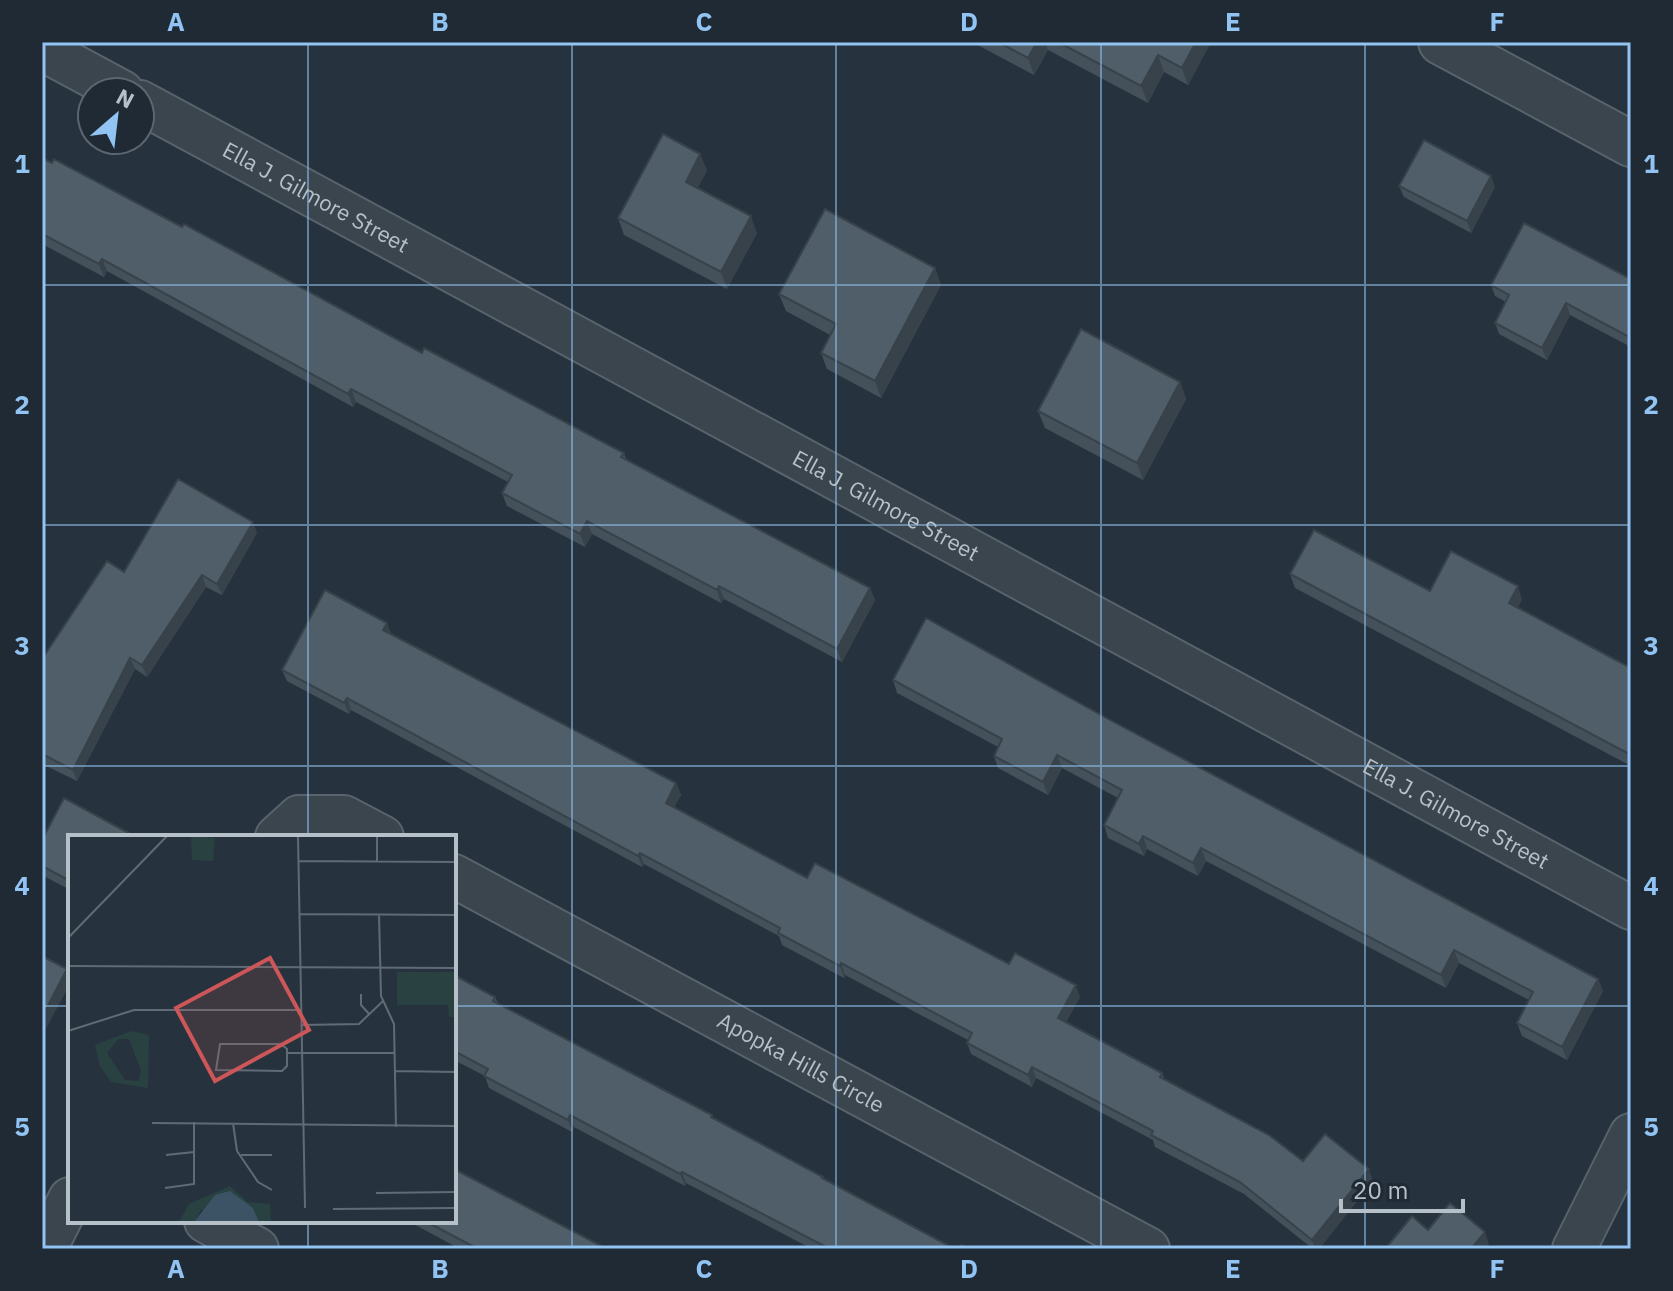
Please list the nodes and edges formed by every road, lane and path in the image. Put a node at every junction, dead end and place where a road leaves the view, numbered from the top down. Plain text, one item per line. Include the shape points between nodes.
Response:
1 (1441, 42) edge
2 (42, 49) edge
3 (92, 76) edge
4 (156, 111) edge
5 (1631, 144) edge
6 (279, 835) edge
7 (378, 835) edge
8 (456, 877) edge
9 (1631, 908) edge
10 (1626, 1157) edge
11 (68, 1203) edge
12 (210, 1223) edge
13 (45, 1249) edge
14 (257, 1249) edge
15 (1148, 1249) edge
16 (1574, 1249) edge

1 - 5 street
2 - 3 street
4 - 9 street, Ella J. Gilmore Street
6 - 7 street via 299,817 344,817
8 - 15 street, Apopka Hills Circle
10 - 16 street
11 - 13 street
12 - 14 street

